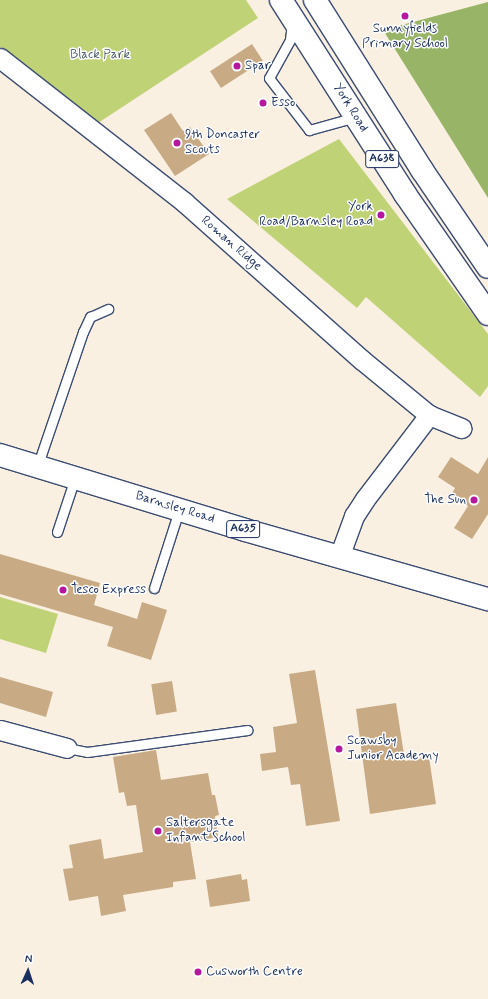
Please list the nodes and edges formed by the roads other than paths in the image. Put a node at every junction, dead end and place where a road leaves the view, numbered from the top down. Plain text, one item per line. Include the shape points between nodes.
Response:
1 (315, 0) edge
2 (287, 9) edge
3 (0, 58) edge
4 (356, 117) junction
5 (488, 267) edge
6 (108, 309) dead end
7 (488, 314) edge
8 (429, 415) junction
9 (462, 428) dead end
10 (0, 455) edge
11 (37, 467) junction
12 (75, 478) junction
13 (180, 509) junction
14 (57, 532) dead end
15 (339, 557) junction
16 (154, 588) dead end
17 (488, 599) edge
18 (0, 730) edge
19 (248, 730) dead end
20 (67, 748) joint

1 - 5 highway, A638 via 422,170
2 - 4 highway, York Road / A638
2 - 4 lane via 290,40 269,78 309,130
3 - 8 street, Roman Ridge via 184,202 362,360
4 - 7 highway, York Road / A638 via 405,194
6 - 11 lane via 90,317 83,332
8 - 9 street, Roman Ridge
8 - 15 street via 354,516
10 - 11 highway, Barnsley Road / A635
11 - 12 highway, Barnsley Road / A635
12 - 13 highway, Barnsley Road / A635
12 - 14 lane
13 - 15 highway, Barnsley Road / A635
13 - 16 lane
15 - 17 highway, Barnsley Road / A635
18 - 20 street
19 - 20 lane via 87,752

